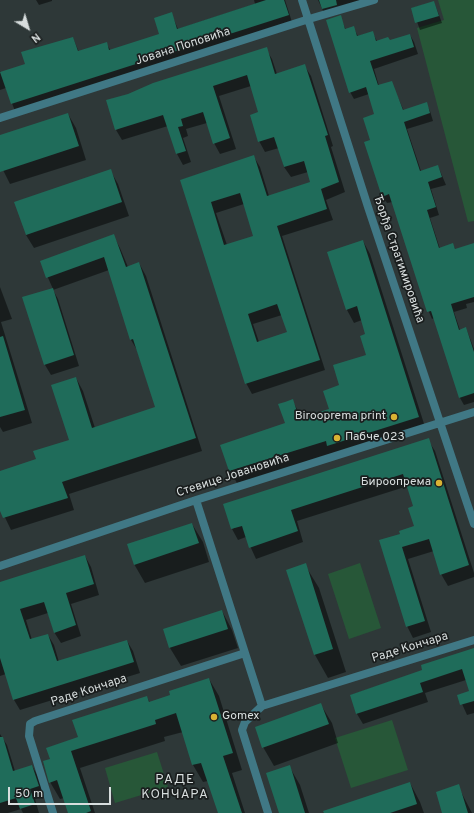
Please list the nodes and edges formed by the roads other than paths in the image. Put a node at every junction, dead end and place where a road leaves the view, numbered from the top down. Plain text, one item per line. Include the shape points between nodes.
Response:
1 (302, 0) edge
2 (374, 0) edge
3 (308, 19) junction
4 (0, 118) edge
5 (474, 412) edge
6 (441, 423) junction
7 (196, 500) junction
8 (474, 524) edge
9 (0, 566) edge
10 (474, 640) edge
11 (245, 653) junction
12 (262, 706) junction
13 (53, 813) edge
14 (268, 813) edge

1 - 3 street, Ђорђа Стратимировића
2 - 3 street, Јована Поповића
3 - 4 street, Јована Поповића
3 - 6 street, Ђорђа Стратимировића
5 - 6 street, Стевице Јовановића
6 - 7 street, Стевице Јовановића
6 - 8 street, Ђорђа Стратимировића
7 - 9 street, Стевице Јовановића
7 - 11 street
10 - 12 street, Раде Кончара
11 - 12 street
11 - 13 street, Раде Кончара via 30,724 29,736
12 - 14 street, Раде Кончара via 245,722 242,730

